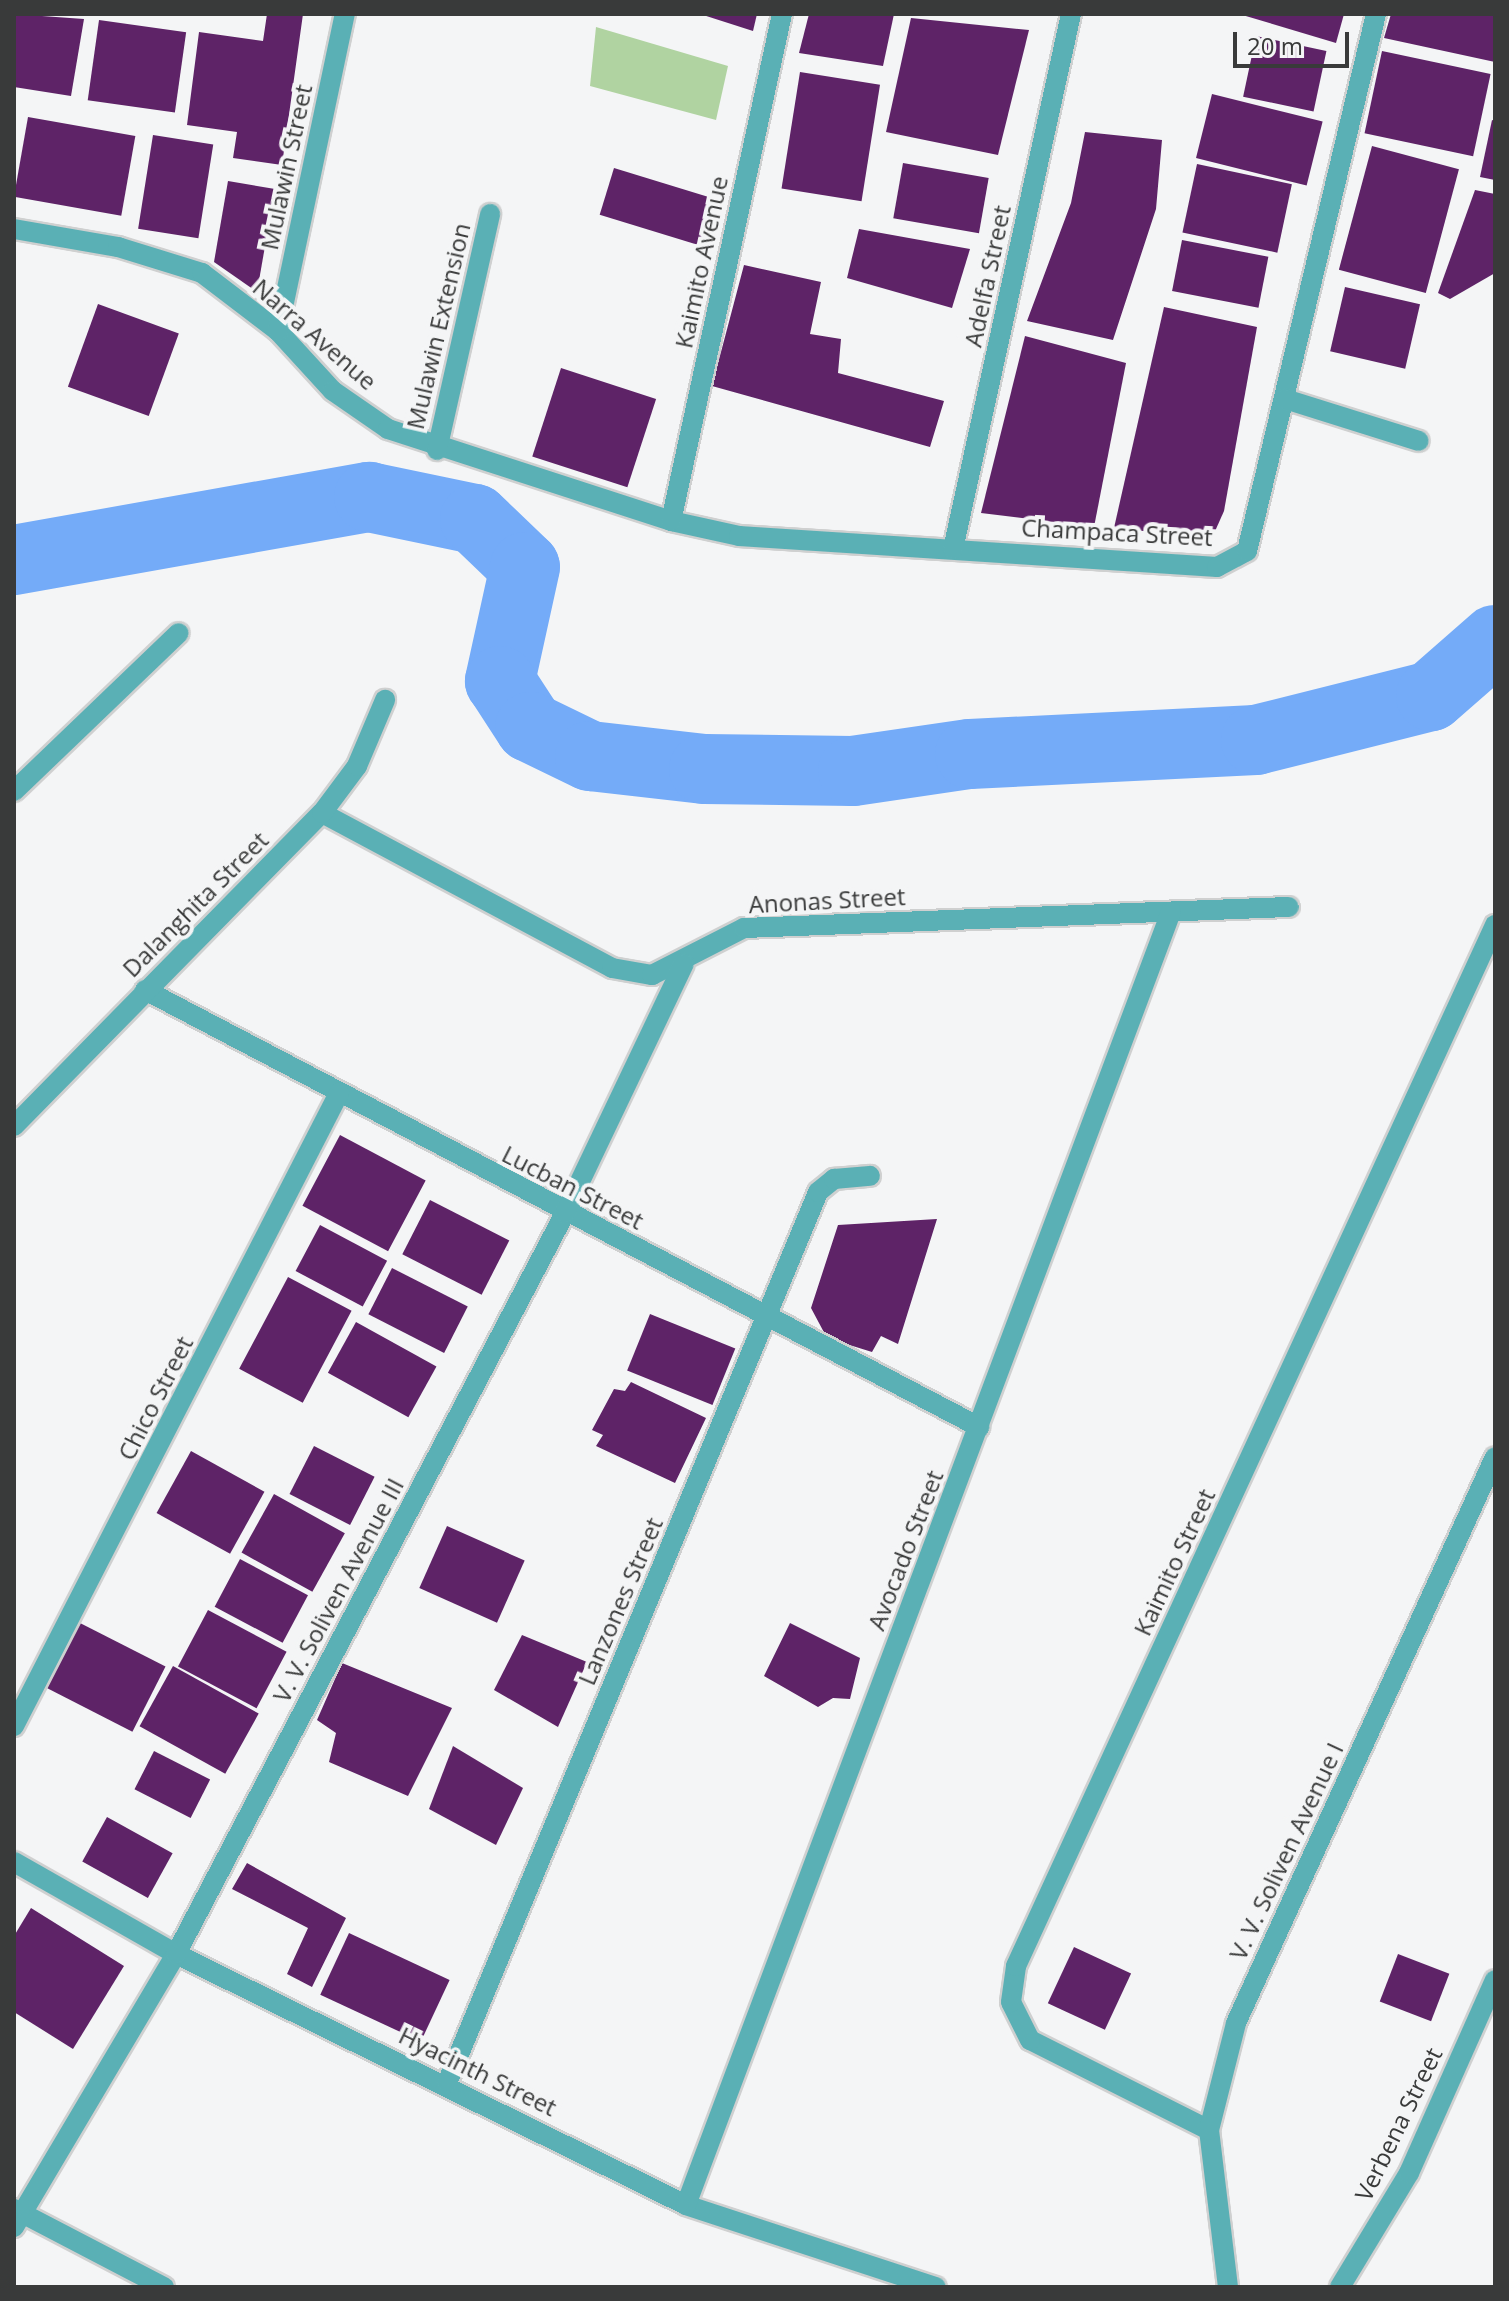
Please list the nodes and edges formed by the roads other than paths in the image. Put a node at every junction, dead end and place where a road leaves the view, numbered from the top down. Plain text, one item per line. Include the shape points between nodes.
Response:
1 (345, 14) edge
2 (782, 14) edge
3 (1071, 14) edge
4 (1376, 14) edge
5 (490, 214) dead end
6 (14, 229) edge
7 (278, 331) junction
8 (1285, 399) junction
9 (1419, 441) dead end
10 (437, 450) junction
11 (671, 521) junction
12 (953, 549) junction
13 (179, 633) dead end
14 (385, 700) dead end
15 (14, 761) edge
16 (34, 772) junction
17 (14, 791) edge
18 (322, 813) junction
19 (1289, 907) dead end
20 (1171, 912) junction
21 (1495, 925) edge
22 (684, 964) junction
23 (145, 990) junction
24 (339, 1093) junction
25 (14, 1126) edge
26 (870, 1176) dead end
27 (565, 1213) junction
28 (767, 1315) junction
29 (979, 1427) junction
30 (1495, 1457) edge
31 (14, 1726) edge
32 (14, 1862) edge
33 (176, 1954) junction
34 (1495, 1980) edge
35 (447, 2083) junction
36 (1209, 2130) junction
37 (686, 2205) junction
38 (16, 2216) edge
39 (164, 2287) edge
40 (936, 2287) edge
41 (1228, 2287) edge
42 (1340, 2287) edge

1 - 7 street, Mulawin Street
2 - 11 street, Kaimito Avenue
3 - 12 street, Adelfa Street
4 - 8 street, Champaca Street
5 - 10 street, Mulawin Extension
6 - 7 street, Narra Avenue via 118,247 202,273
7 - 10 street, Narra Avenue via 333,391 388,429
8 - 9 street
8 - 12 street, Champaca Street via 1247,551 1217,567
10 - 11 street, Narra Avenue
11 - 12 street, Champaca Street via 739,536
13 - 16 street
14 - 18 street, Dalanghita Street via 357,766
15 - 16 street
16 - 17 street
18 - 22 street, Anonas Street via 612,968 652,975
18 - 23 street, Dalanghita Street
19 - 20 street, Anonas Street
20 - 22 street, Anonas Street via 744,928
20 - 29 street, Avocado Street
21 - 36 street, Kaimito Street via 1016,1966 1011,2002 1030,2040
22 - 27 street, V. V. Soliven Avenue III
23 - 24 street, Lucban Street
23 - 25 street, Dalanghita Street
24 - 27 street, Lucban Street
24 - 31 street, Chico Street
26 - 28 street, Lanzones Street via 834,1179 818,1192
27 - 28 street, Lucban Street
27 - 33 street, V. V. Soliven Avenue III
28 - 29 street, Lucban Street
28 - 35 street, Lanzones Street
29 - 37 street, Avocado Street
30 - 36 street, V. V. Soliven Avenue I via 1236,2023
32 - 33 street, Hyacinth Street
33 - 35 street, Hyacinth Street
33 - 38 street, V. V. Soliven Avenue III
34 - 42 street, Verbena Street via 1409,2173
35 - 37 street, Hyacinth Street
36 - 41 street, V. V. Soliven Avenue I
37 - 40 street, Hyacinth Street
38 - 39 street

